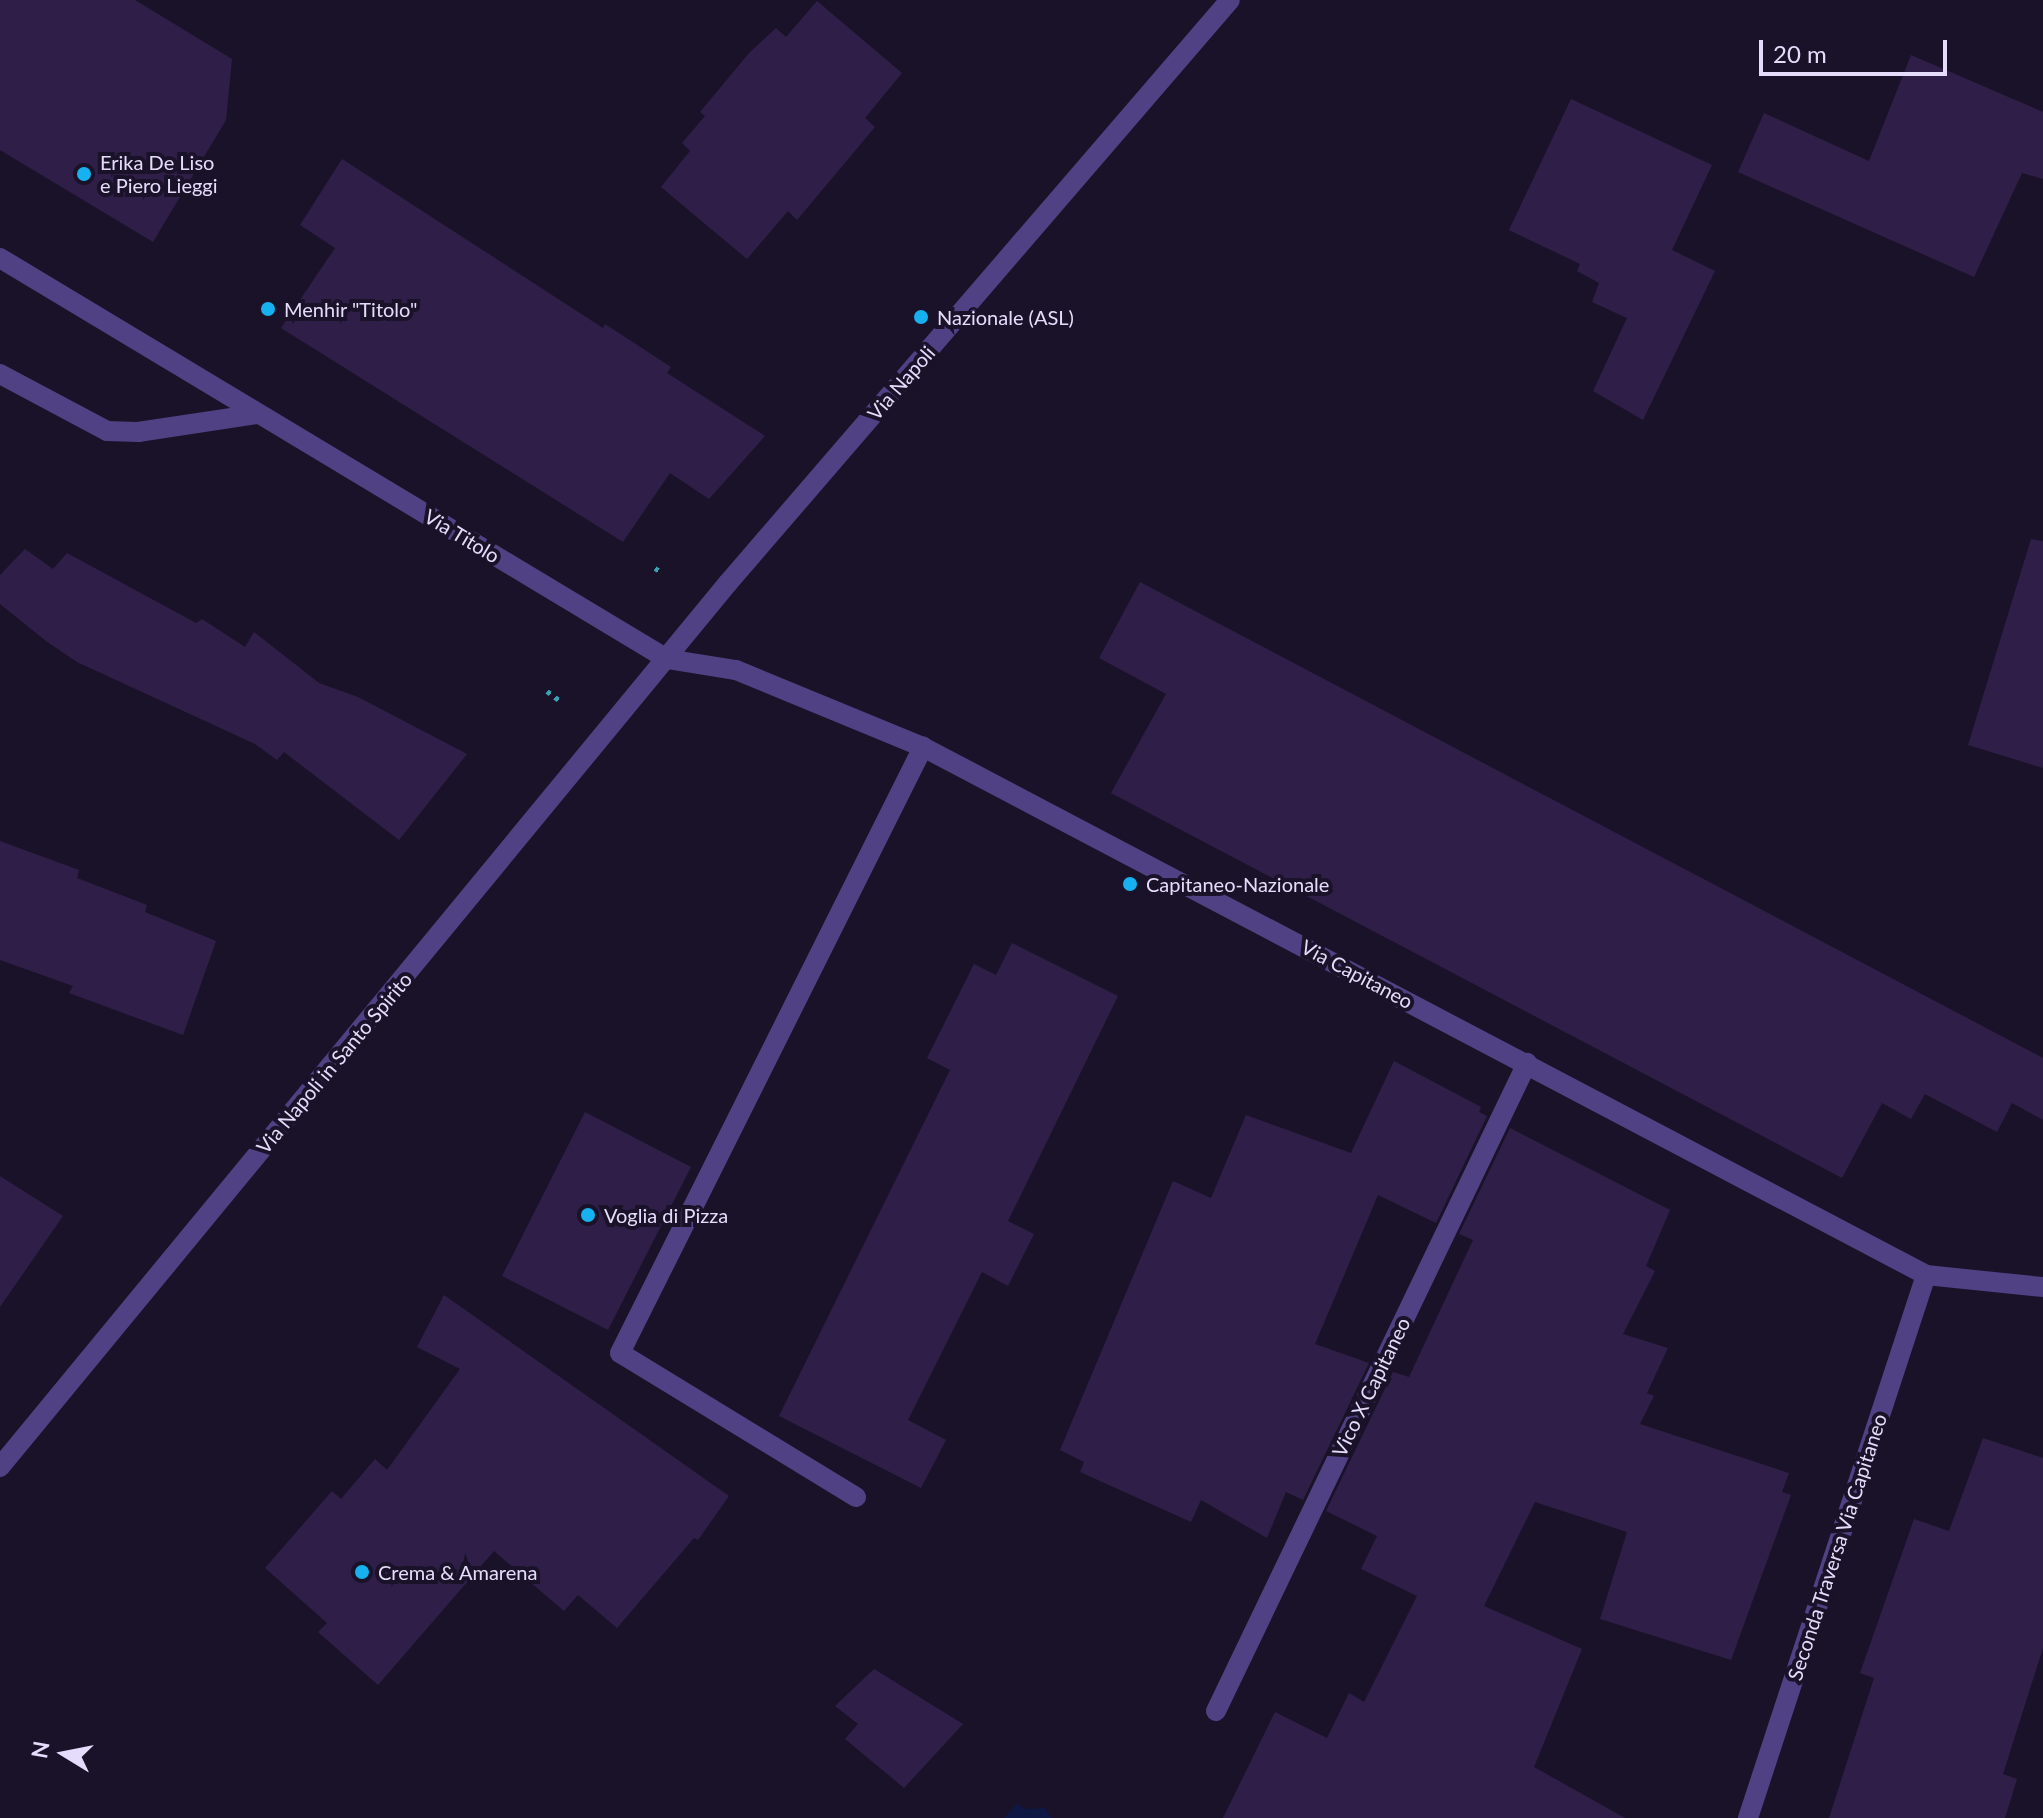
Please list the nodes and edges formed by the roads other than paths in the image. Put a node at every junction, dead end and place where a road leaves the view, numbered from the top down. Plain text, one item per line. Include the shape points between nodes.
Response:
1 (1230, 0) edge
2 (0, 258) edge
3 (0, 374) edge
4 (257, 414) junction
5 (667, 659) junction
6 (923, 747) junction
7 (1527, 1063) junction
8 (1926, 1275) junction
9 (2043, 1287) edge
10 (0, 1467) edge
11 (856, 1497) dead end
12 (1216, 1711) dead end
13 (1748, 1818) edge

1 - 5 street, Via Napoli
2 - 4 street, Via Titolo
3 - 4 street via 107,431 138,432
4 - 5 street, Via Titolo
5 - 6 street, Via Capitaneo via 736,670
5 - 10 street, Via Napoli in Santo Spirito
6 - 7 street, Via Capitaneo
6 - 11 street via 620,1353
7 - 8 street, Via Capitaneo
7 - 12 street, Vico X Capitaneo
8 - 9 street, Via Capitaneo
8 - 13 street, Seconda Traversa Via Capitaneo

